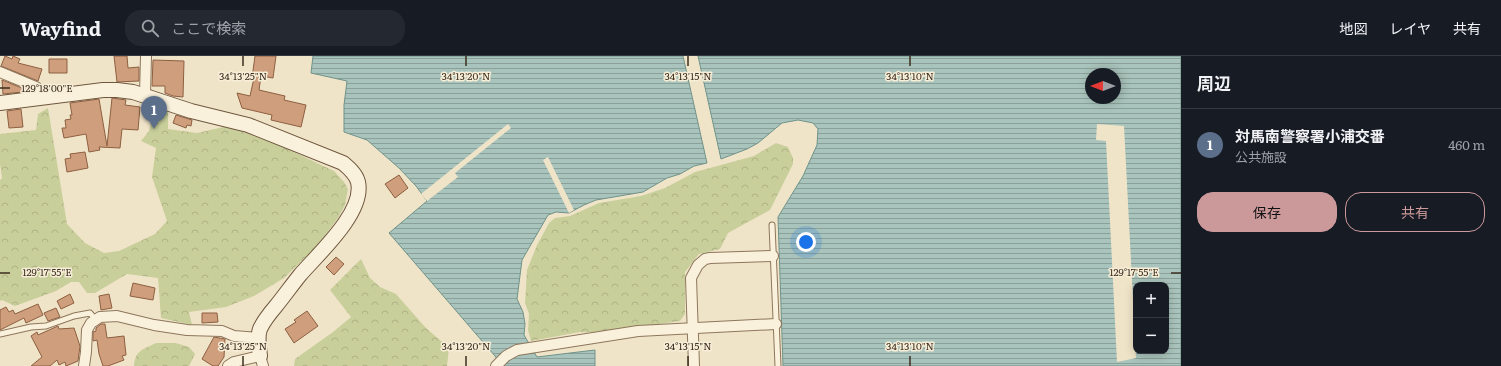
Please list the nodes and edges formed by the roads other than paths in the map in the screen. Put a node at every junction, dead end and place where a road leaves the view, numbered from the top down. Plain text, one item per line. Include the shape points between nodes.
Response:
1 (146, 56) edge
2 (0, 72) edge
3 (145, 95) junction
4 (46, 98) junction
5 (0, 103) edge
6 (772, 225) dead end
7 (774, 256) junction
8 (95, 319) junction
9 (776, 324) junction
10 (693, 328) junction
11 (0, 334) edge
12 (258, 338) junction
13 (261, 361) edge
14 (496, 365) edge
15 (84, 366) edge
16 (228, 366) edge
17 (694, 366) edge
18 (778, 366) edge

1 - 3 street
2 - 4 street via 36,87
3 - 4 street via 118,90
3 - 12 street via 191,111 248,125 286,139 343,163 358,181 357,199 348,218 264,321
4 - 5 street
6 - 7 lane
7 - 9 lane
7 - 10 street via 705,259 691,278
8 - 11 lane via 90,313 46,326
8 - 12 street via 117,316 154,326 222,331 234,336
8 - 15 street via 87,330
9 - 10 street
9 - 18 lane
10 - 14 street via 638,331 534,347 512,353
10 - 17 street
12 - 13 street
13 - 16 street via 234,362

